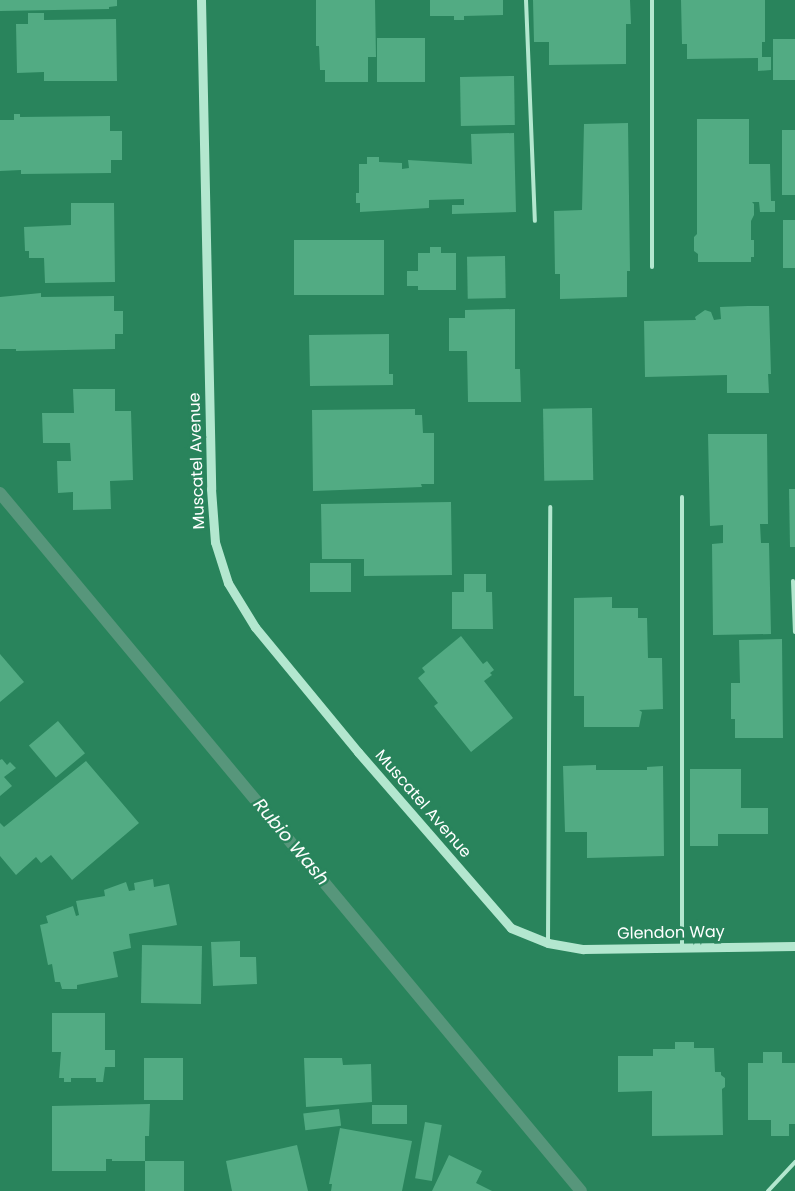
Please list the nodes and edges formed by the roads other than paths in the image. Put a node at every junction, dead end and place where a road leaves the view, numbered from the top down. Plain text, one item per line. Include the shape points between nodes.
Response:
1 (201, 0) edge
2 (526, 0) edge
3 (652, 0) edge
4 (535, 220) dead end
5 (652, 267) dead end
6 (682, 497) dead end
7 (550, 507) dead end
8 (793, 581) dead end
9 (795, 632) edge
10 (548, 943) junction
11 (795, 946) edge
12 (682, 947) junction
13 (795, 1162) edge
14 (768, 1191) edge

1 - 10 street, Muscatel Avenue via 211,489 215,542 228,583 255,627 487,902 512,928
2 - 4 lane
3 - 5 lane
6 - 12 lane
7 - 10 lane
8 - 9 lane
10 - 12 street, Glendon Way via 583,949
11 - 12 street, Glendon Way
13 - 14 lane

